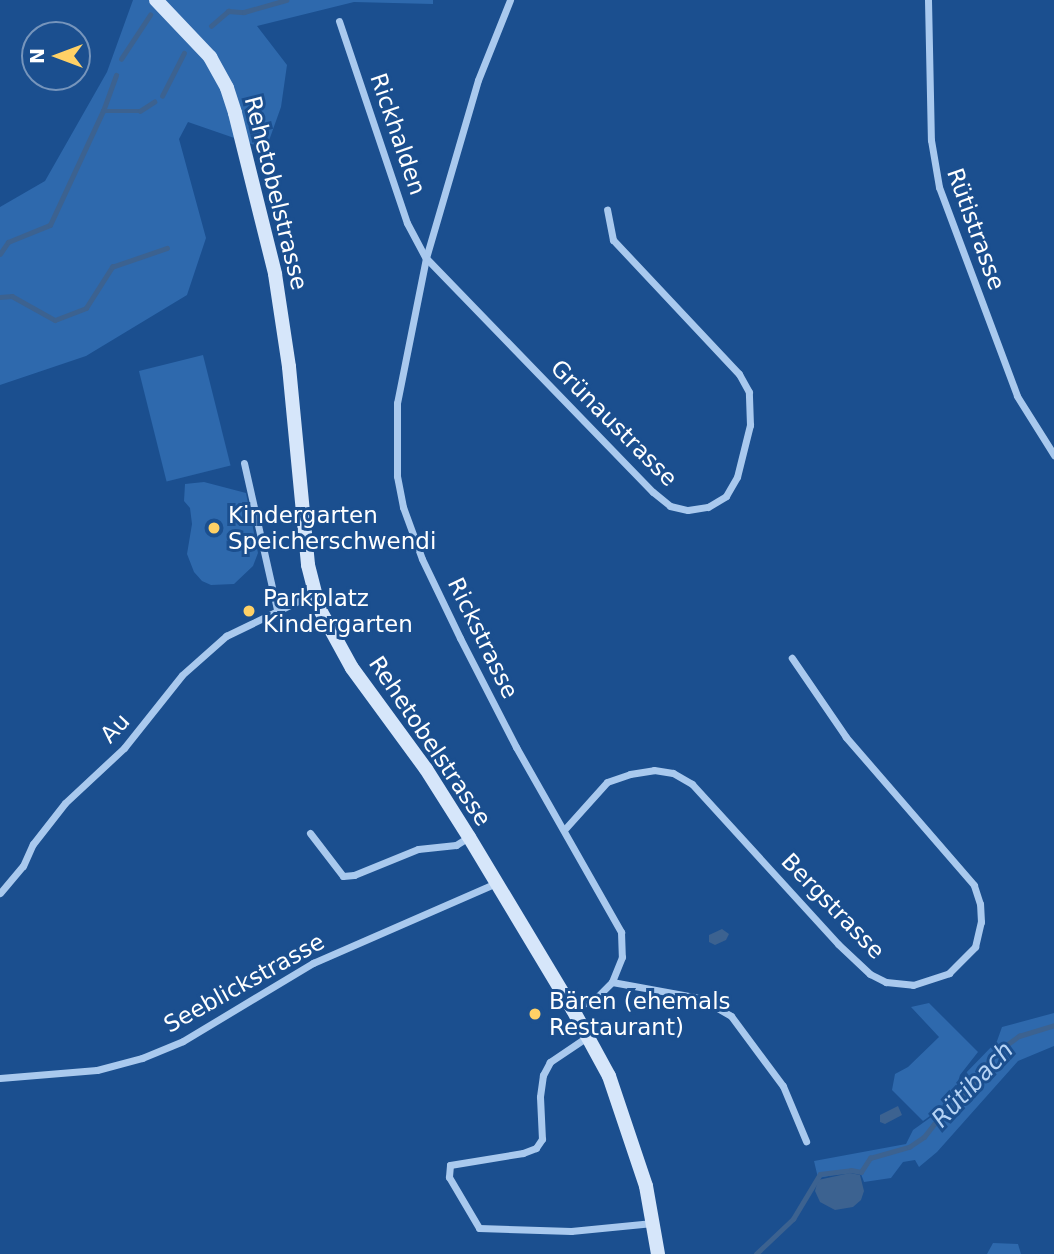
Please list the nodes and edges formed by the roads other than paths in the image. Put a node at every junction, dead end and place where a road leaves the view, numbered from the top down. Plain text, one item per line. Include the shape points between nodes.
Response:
1 (156, 0) edge
2 (510, 0) edge
3 (928, 0) edge
4 (339, 21) dead end
5 (607, 210) dead end
6 (426, 258) junction
7 (1054, 455) edge
8 (244, 463) dead end
9 (315, 593) junction
10 (277, 610) junction
11 (792, 658) dead end
12 (564, 830) junction
13 (310, 833) dead end
14 (468, 837) junction
15 (496, 883) junction
16 (0, 893) edge
17 (612, 982) junction
18 (573, 1010) junction
19 (587, 1037) junction
20 (0, 1078) edge
21 (806, 1141) dead end
22 (653, 1223) junction
23 (658, 1254) edge

1 - 9 street, Rehetobelstrasse via 210,57 235,113 275,274
2 - 6 street, Rickstrasse via 478,80
3 - 7 street, Rütistrasse via 931,140 939,187 1017,396
4 - 6 street, Rickhalden via 407,223
5 - 6 street, Grünaustrasse via 613,240 740,374 748,392 750,425 737,477 726,496 708,507 688,510 670,506 653,492
6 - 12 street, Rickstrasse via 397,403 397,476 404,507 422,559 466,650
8 - 10 street
9 - 10 street, Au
9 - 14 street, Rehetobelstrasse via 352,668 426,769
10 - 16 street, Au via 226,636 182,675 124,747 65,803
11 - 12 street, Bergstrasse via 846,737 974,885 981,922 975,947 948,973 913,985 886,982 870,974 692,784 673,773 654,770 607,782
12 - 17 street, Rickstrasse via 621,932 622,957
13 - 14 street via 343,876 418,849 456,845
14 - 15 street, Rehetobelstrasse
15 - 18 street, Rehetobelstrasse
15 - 20 street, Seeblickstrasse via 313,963 206,1029 152,1054 97,1070
17 - 18 street
17 - 21 street via 700,998 731,1016 782,1086
18 - 19 street, Rehetobelstrasse
19 - 22 street, Rehetobelstrasse via 621,1105
19 - 22 street via 550,1062 543,1075 542,1139 536,1147 450,1165 449,1177 479,1228 570,1231
22 - 23 street, Rehetobelstrasse

